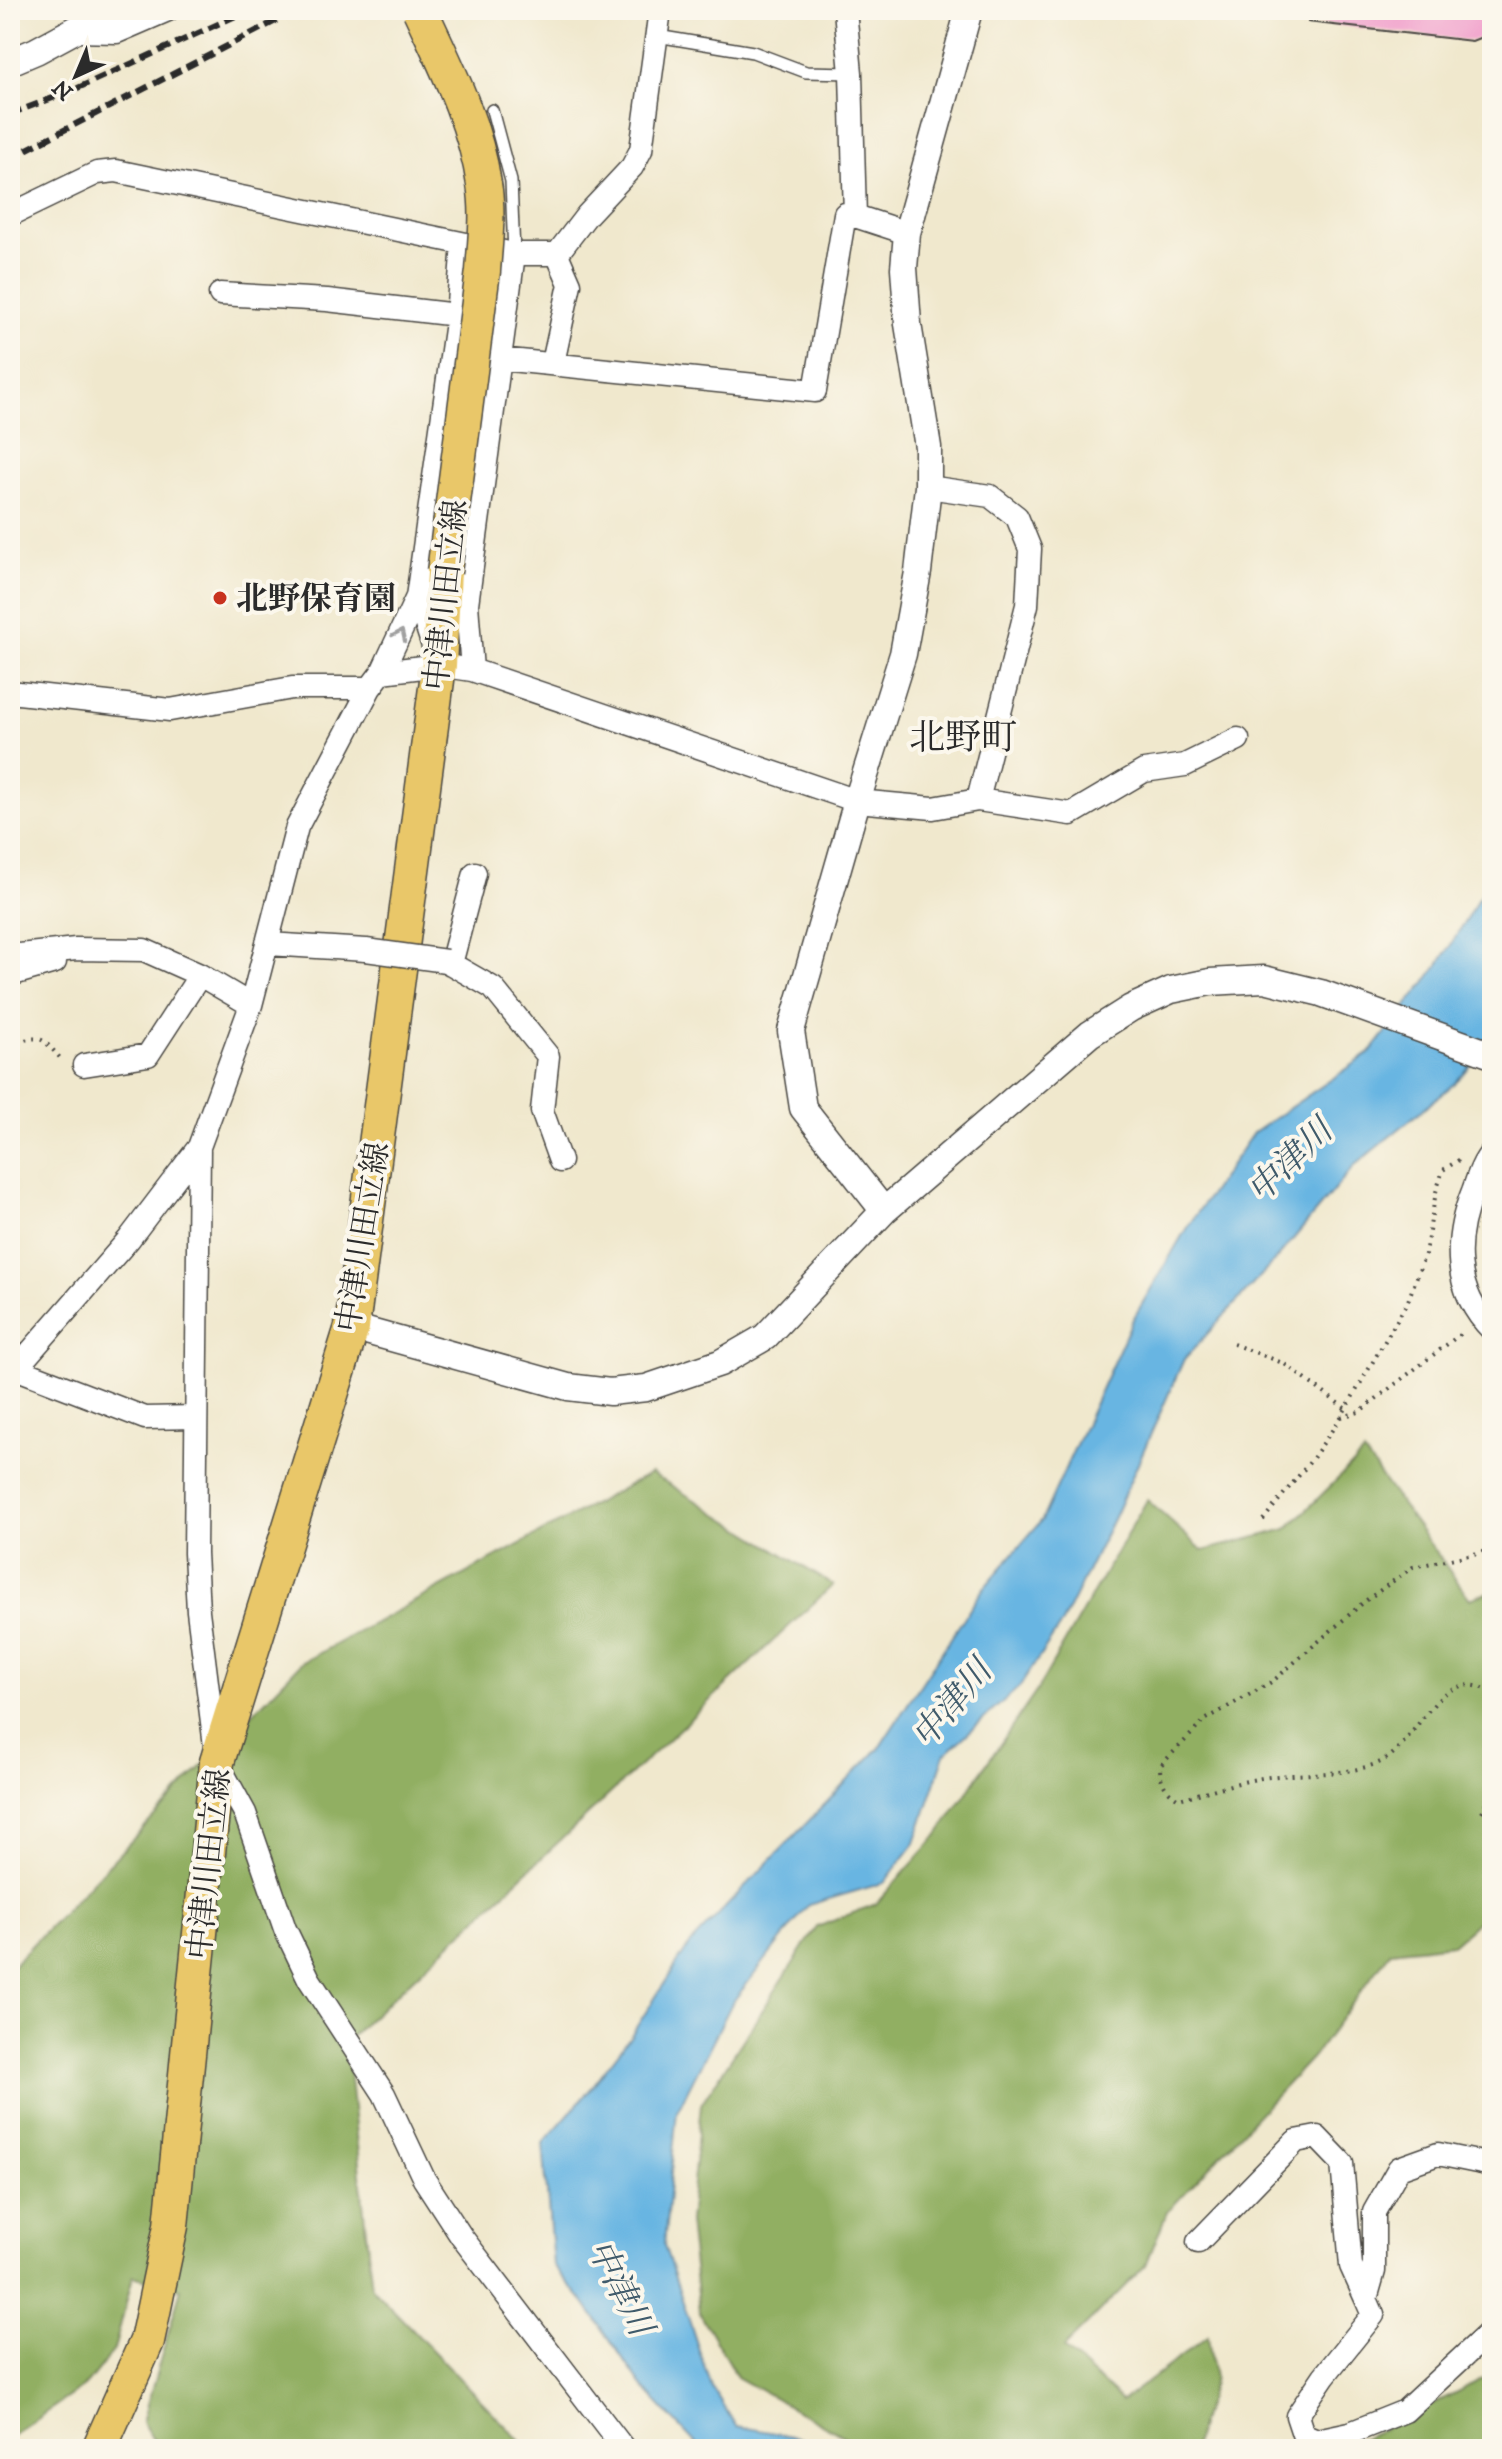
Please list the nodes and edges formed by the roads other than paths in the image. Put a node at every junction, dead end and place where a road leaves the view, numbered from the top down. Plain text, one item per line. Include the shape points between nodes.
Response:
1 (112, 10) edge
2 (168, 10) edge
3 (420, 10) edge
4 (660, 10) edge
5 (845, 10) edge
6 (969, 10) edge
7 (75, 31) junction
8 (657, 36) junction
9 (10, 62) edge
10 (851, 73) junction
11 (492, 110) dead end
12 (10, 215) edge
13 (855, 216) junction
14 (907, 233) junction
15 (463, 244) junction
16 (514, 254) junction
17 (557, 254) junction
18 (220, 294) dead end
19 (457, 315) junction
20 (500, 359) junction
21 (553, 363) junction
22 (928, 487) junction
23 (417, 597) junction
24 (439, 665) junction
25 (472, 670) junction
26 (376, 680) junction
27 (10, 692) edge
28 (1238, 739) dead end
29 (978, 800) junction
30 (857, 801) junction
31 (475, 873) dead end
32 (268, 944) junction
33 (76, 949) junction
34 (10, 956) edge
35 (449, 963) junction
36 (10, 975) edge
37 (200, 975) junction
38 (251, 1005) junction
39 (1492, 1055) edge
40 (84, 1065) road end
41 (199, 1147) junction
42 (1488, 1158) edge
43 (560, 1161) dead end
44 (884, 1211) junction
45 (1487, 1325) edge
46 (352, 1327) junction
47 (10, 1366) edge
48 (196, 1417) junction
49 (217, 1762) junction
50 (1492, 2165) edge
51 (1198, 2242) dead end
52 (1366, 2299) junction
53 (1492, 2330) edge
54 (99, 2449) edge
55 (624, 2449) edge

1 - 7 street
2 - 7 street via 117,32
3 - 24 main road, 中津川田立線, bridge via 472,131 485,185 483,271 444,572
4 - 8 street
5 - 10 street
6 - 14 street
7 - 9 street
8 - 10 lane via 753,52 806,72
8 - 17 street via 641,150
10 - 13 street
11 - 16 lane via 511,181
12 - 15 street via 97,173 116,171
13 - 14 street
13 - 21 street via 845,214 815,391
14 - 22 street via 908,324 928,447
15 - 16 street
15 - 19 street
16 - 17 street
16 - 20 street
17 - 21 street via 570,284
18 - 19 street
19 - 23 street
20 - 21 street
20 - 25 street via 467,604
22 - 29 street via 990,496 1017,517 1030,549 1027,605
22 - 30 street via 903,654
23 - 24 street
26 -> 23 street
24 - 25 street
24 - 26 street
24 - 46 main road, 中津川田立線
25 - 30 street
26 - 27 street via 292,688 170,710
26 - 32 street via 297,827
28 - 29 street via 1185,765 1144,771 1071,814
29 - 30 street via 933,808
30 - 44 street via 791,1031 803,1108
31 - 35 street
32 - 35 street, bridge via 366,950
32 - 38 street
33 - 34 street
33 - 36 street via 60,960
33 - 37 street via 144,950
35 - 43 street via 493,988 548,1056 542,1111
37 - 38 street
37 - 40 street via 148,1055
38 - 41 street
39 - 44 street via 1321,993 1264,979 1171,990 1090,1034
41 - 47 street via 129,1239 26,1357
41 - 48 street
42 - 45 street via 1469,1200 1458,1257 1463,1286
44 - 46 street via 765,1337 720,1363 646,1388 610,1392 568,1387
46 - 49 main road, 中津川田立線
47 - 48 street via 145,1418
48 - 49 street via 198,1611
49 - 54 main road, 中津川田立線 via 171,2226 147,2341
49 - 55 street via 245,1813 285,1929 309,1979 384,2094 424,2179 461,2236
50 - 52 street via 1438,2154 1399,2168 1374,2212 1374,2271
51 - 52 street via 1296,2141 1317,2137 1342,2163 1351,2266
52 - 53 street via 1373,2315 1297,2416 1303,2434 1317,2440 1405,2411

